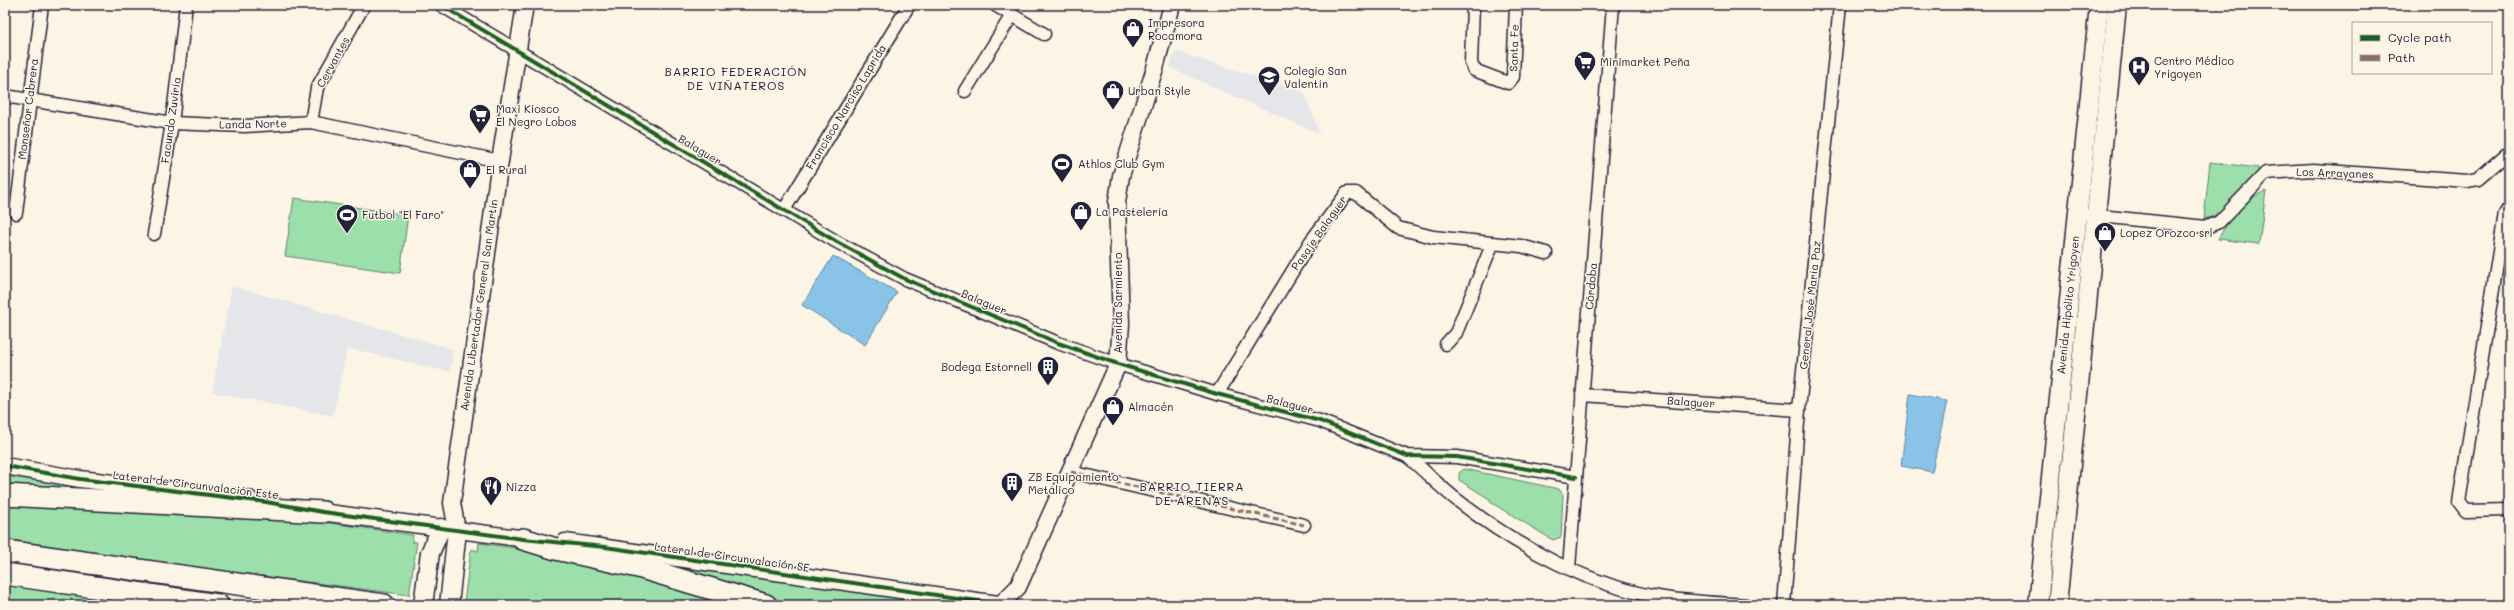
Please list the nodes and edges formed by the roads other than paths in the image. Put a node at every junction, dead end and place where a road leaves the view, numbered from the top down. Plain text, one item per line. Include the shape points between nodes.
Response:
1 (42, 5) edge
2 (186, 5) edge
3 (364, 5) edge
4 (440, 5) edge
5 (525, 5) edge
6 (908, 5) edge
7 (995, 5) edge
8 (1172, 5) edge
9 (1473, 5) edge
10 (1516, 5) edge
11 (1613, 5) edge
12 (1840, 5) edge
13 (2099, 5) edge
14 (2117, 5) edge
15 (1012, 15) junction
16 (1044, 34) dead end
17 (518, 52) junction
18 (965, 91) dead end
19 (5, 96) edge
20 (29, 99) junction
21 (311, 122) junction
22 (172, 123) junction
23 (2509, 152) edge
24 (500, 161) junction
25 (2509, 208) edge
26 (784, 210) junction
27 (16, 213) dead end
28 (2077, 214) junction
29 (2096, 215) junction
30 (154, 234) dead end
31 (1492, 245) junction
32 (1546, 253) dead end
33 (1446, 344) dead end
34 (1118, 364) junction
35 (1217, 394) junction
36 (1582, 395) junction
37 (1799, 410) junction
38 (1408, 456) junction
39 (5, 466) edge
40 (1071, 472) junction
41 (1576, 477) junction
42 (5, 495) edge
43 (2509, 510) edge
44 (323, 512) junction
45 (1304, 525) dead end
46 (449, 529) junction
47 (523, 539) junction
48 (5, 551) edge
49 (1569, 568) junction
50 (5, 574) edge
51 (1018, 587) junction
52 (380, 604) edge
53 (218, 605) edge
54 (423, 605) edge
55 (449, 605) edge
56 (766, 605) edge
57 (1001, 605) edge
58 (1017, 605) edge
59 (1746, 605) edge
60 (1784, 605) edge
61 (2038, 605) edge
62 (2057, 605) edge

1 - 20 street, Monseñor Cabrera
2 - 22 street, Facundo Zuviría
3 - 21 street, Cervantes via 318,88
4 - 17 street, Balaguer
5 - 17 street, Avenida Libertador General San Martín
6 - 26 street, Francisco Narciso Laprida
7 - 15 street
8 - 34 street, Avenida Sarmiento via 1121,176 1116,202 1121,324
9 - 10 street, Santa Fe via 1470,63 1474,70 1508,83 1513,77
11 - 36 street, Córdoba
12 - 37 street, General José María Paz
13 - 28 main road, Avenida Hipólito Yrigoyen
14 - 29 main road, Avenida Hipólito Yrigoyen
15 - 16 street
15 - 18 street
17 - 24 street, Avenida Libertador General San Martín
17 - 26 street, Balaguer
19 - 20 street, Landa Norte
20 - 22 street, Landa Norte
20 - 27 street, Monseñor Cabrera
21 - 22 street, Landa Norte via 245,126
21 - 24 street, Landa Norte
22 - 30 street, Facundo Zuviría
23 - 29 street, Los Arrayanes via 2478,179 2467,181 2313,170 2266,173 2219,222 2206,227
24 - 46 street, Avenida Libertador General San Martín
25 - 43 street via 2505,214 2459,502 2466,510
26 - 34 street, Balaguer via 905,279 1058,343
28 - 29 street, Los Arrayanes
28 - 61 main road, Avenida Hipólito Yrigoyen
29 - 62 main road, Avenida Hipólito Yrigoyen
31 - 32 street, Pasaje Balaguer via 1521,246
31 - 33 street via 1456,333
31 - 35 street, Pasaje Balaguer via 1433,238 1398,228 1356,193 1347,193 1311,241
34 - 35 street, Balaguer
34 - 40 street, Avenida Sarmiento
35 - 38 street, Balaguer via 1320,421
36 - 37 street, Balaguer
36 - 41 street, Córdoba
37 - 60 street, General José María Paz
38 - 41 street, Balaguer via 1457,458
38 - 49 street via 1457,500 1511,539
39 - 44 street, Lateral de Circunvalación Este via 87,480 266,502
40 - 45 street
40 - 51 street, Avenida Sarmiento
41 - 49 street, Córdoba
42 - 44 highway
44 - 46 street, Lateral de Circunvalación Este
46 - 47 street, Lateral de Circunvalación SE
46 - 54 main road via 430,553
46 - 55 main road, Avenida Libertador General San Martín
47 - 56 highway via 638,567
47 - 57 street, Lateral de Circunvalación SE via 605,547
48 - 52 highway
49 - 59 street via 1616,586 1664,598
50 - 53 highway
51 - 57 street, Avenida Sarmiento
51 - 58 street, Avenida Sarmiento

